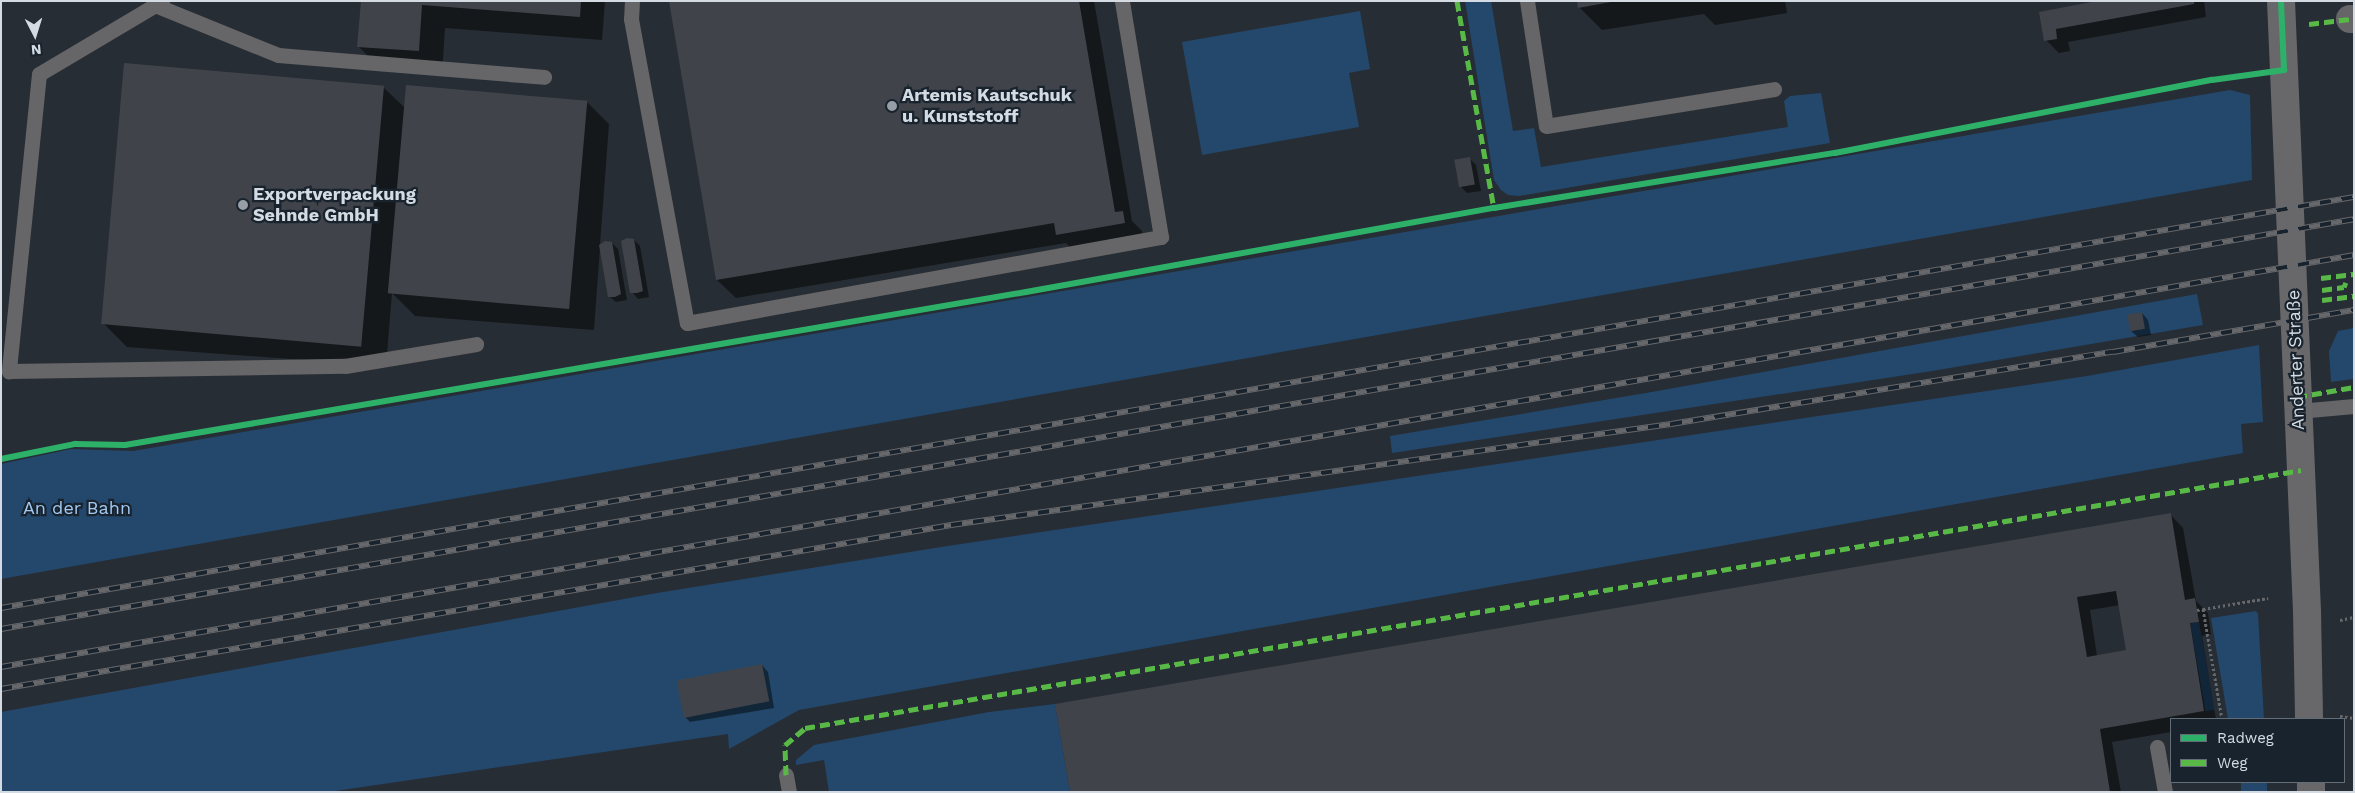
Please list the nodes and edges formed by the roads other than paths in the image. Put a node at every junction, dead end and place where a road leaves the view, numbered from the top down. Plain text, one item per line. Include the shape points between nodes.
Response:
1 (632, 1) edge
2 (1122, 1) edge
3 (1527, 1) edge
4 (2281, 1) edge
5 (158, 3) edge
6 (544, 77) dead end
7 (1774, 90) dead end
8 (476, 344) dead end
9 (2354, 406) edge
10 (2298, 411) junction
11 (2309, 718) edge
12 (2157, 747) dead end
13 (786, 775) dead end
14 (789, 792) edge
15 (2165, 792) edge

1 - 2 lane via 631,19 687,323 1161,237
3 - 7 lane via 1546,126
4 - 10 main road, Anderter Straße
5 - 6 lane via 278,55
5 - 8 lane via 39,74 9,371 345,366
9 - 10 lane
10 - 11 main road, Anderter Straße
12 - 15 lane
13 - 14 lane

